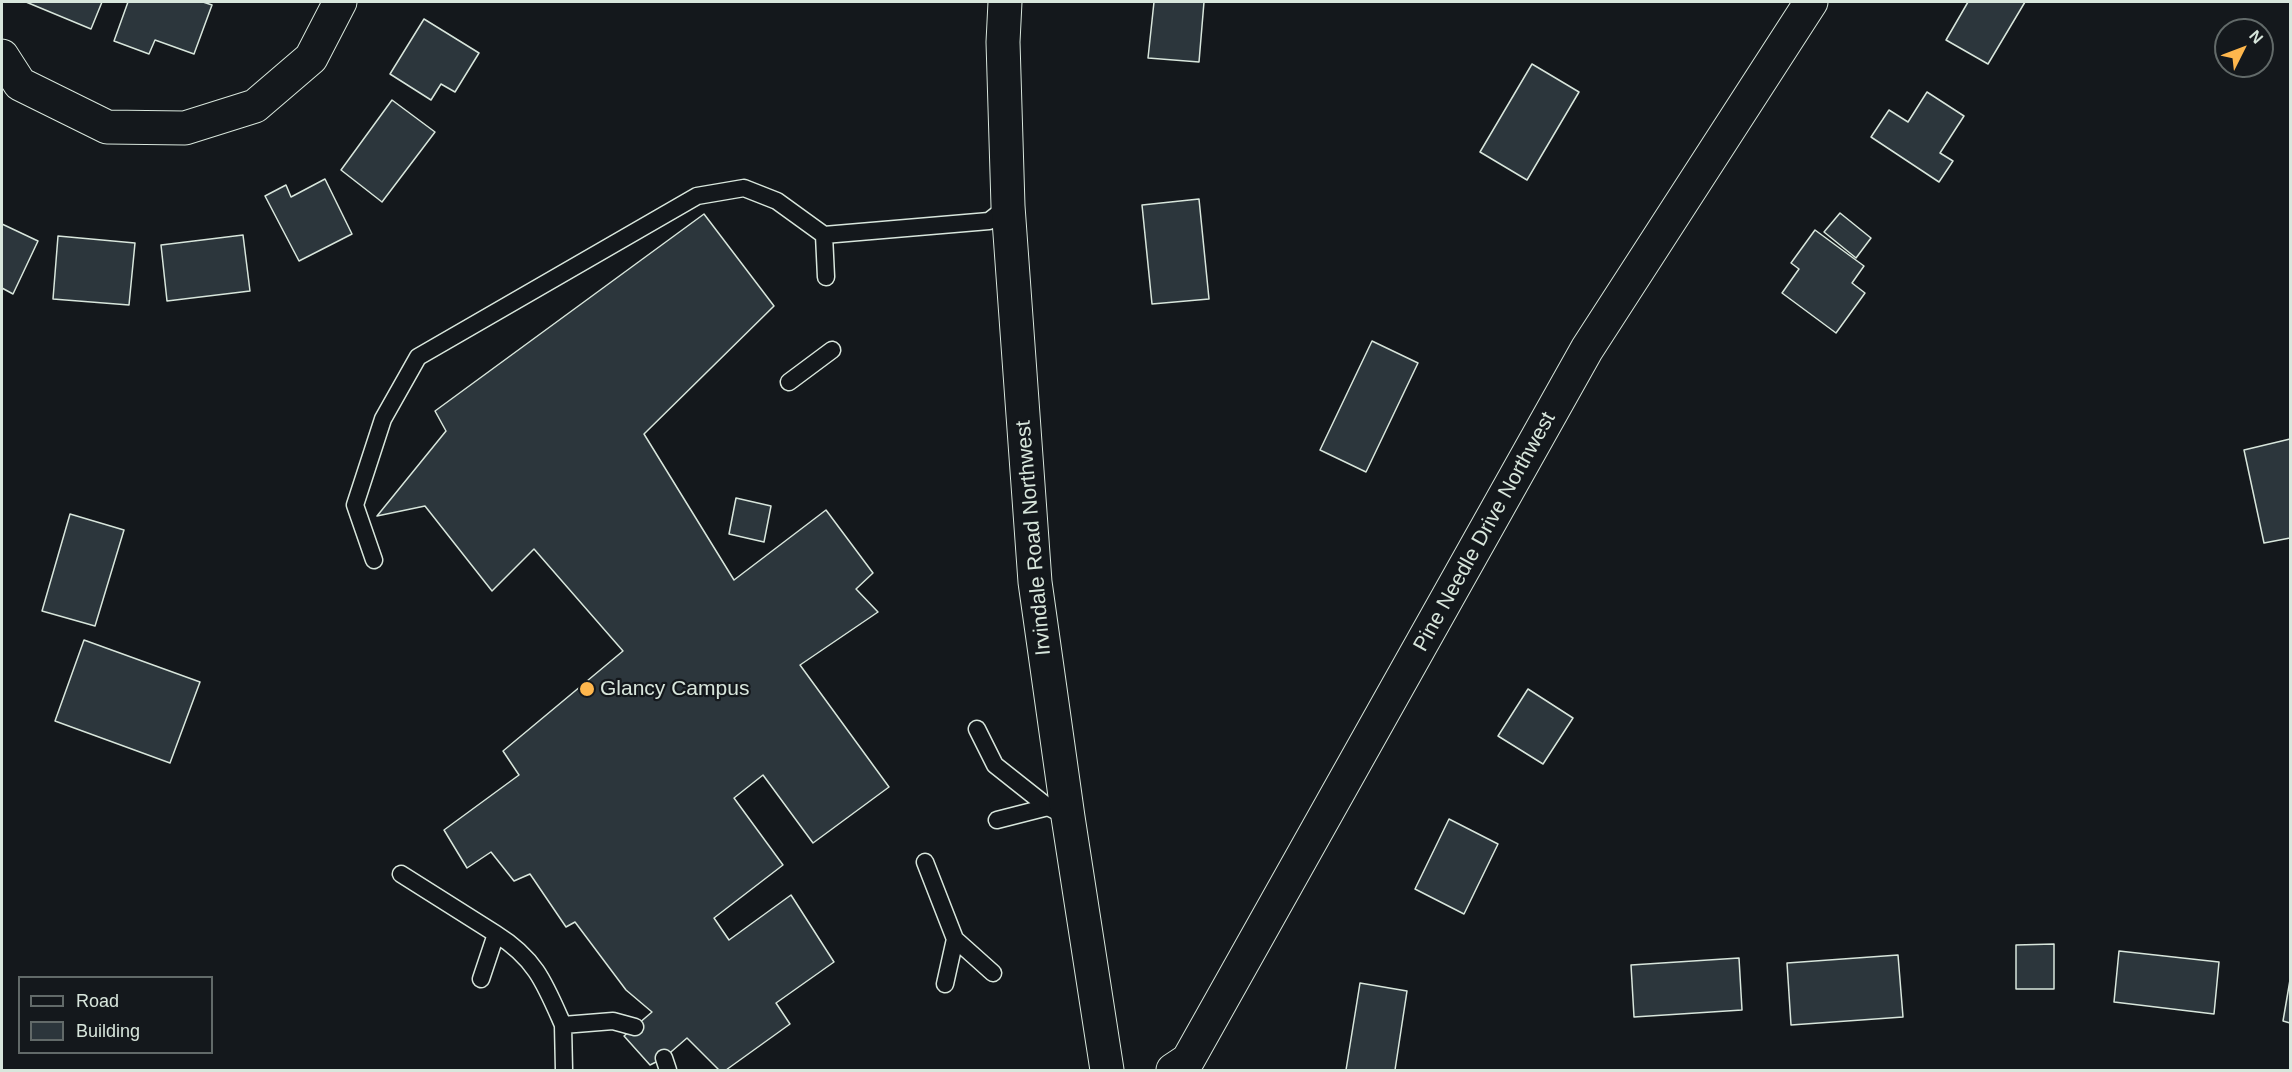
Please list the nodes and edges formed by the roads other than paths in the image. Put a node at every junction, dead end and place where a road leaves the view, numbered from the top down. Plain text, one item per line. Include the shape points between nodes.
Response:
1 (340, 2) edge
2 (1005, 2) edge
3 (1811, 2) edge
4 (2, 56) edge
5 (1008, 206) junction
6 (824, 235) junction
7 (826, 277) dead end
8 (832, 350) dead end
9 (789, 382) dead end
10 (374, 560) dead end
11 (977, 729) dead end
12 (1058, 812) junction
13 (997, 820) dead end
14 (925, 862) dead end
15 (401, 874) dead end
16 (496, 934) junction
17 (955, 939) junction
18 (993, 973) dead end
19 (481, 979) dead end
20 (945, 984) dead end
21 (563, 1025) junction
22 (635, 1027) dead end
23 (564, 1071) edge
24 (1107, 1071) edge
25 (1173, 1071) edge

1 - 4 street via 311,58 255,106 185,128 107,127 20,84
2 - 5 street, Irvindale Road Northwest
3 - 25 street, Pine Needle Drive Northwest via 1587,349 1188,1060
5 - 6 lane via 988,220
5 - 12 street, Irvindale Road Northwest via 1035,582
6 - 7 lane
6 - 10 lane via 777,201 744,188 697,196 418,357 383,419 355,505
8 - 9 lane
11 - 12 lane via 995,765
12 - 13 lane
12 - 24 street, Irvindale Road Northwest
14 - 17 lane
15 - 16 lane
16 - 19 lane
16 - 21 lane via 513,945 540,974
17 - 18 lane
17 - 20 lane
21 - 22 lane via 613,1020
21 - 23 lane

